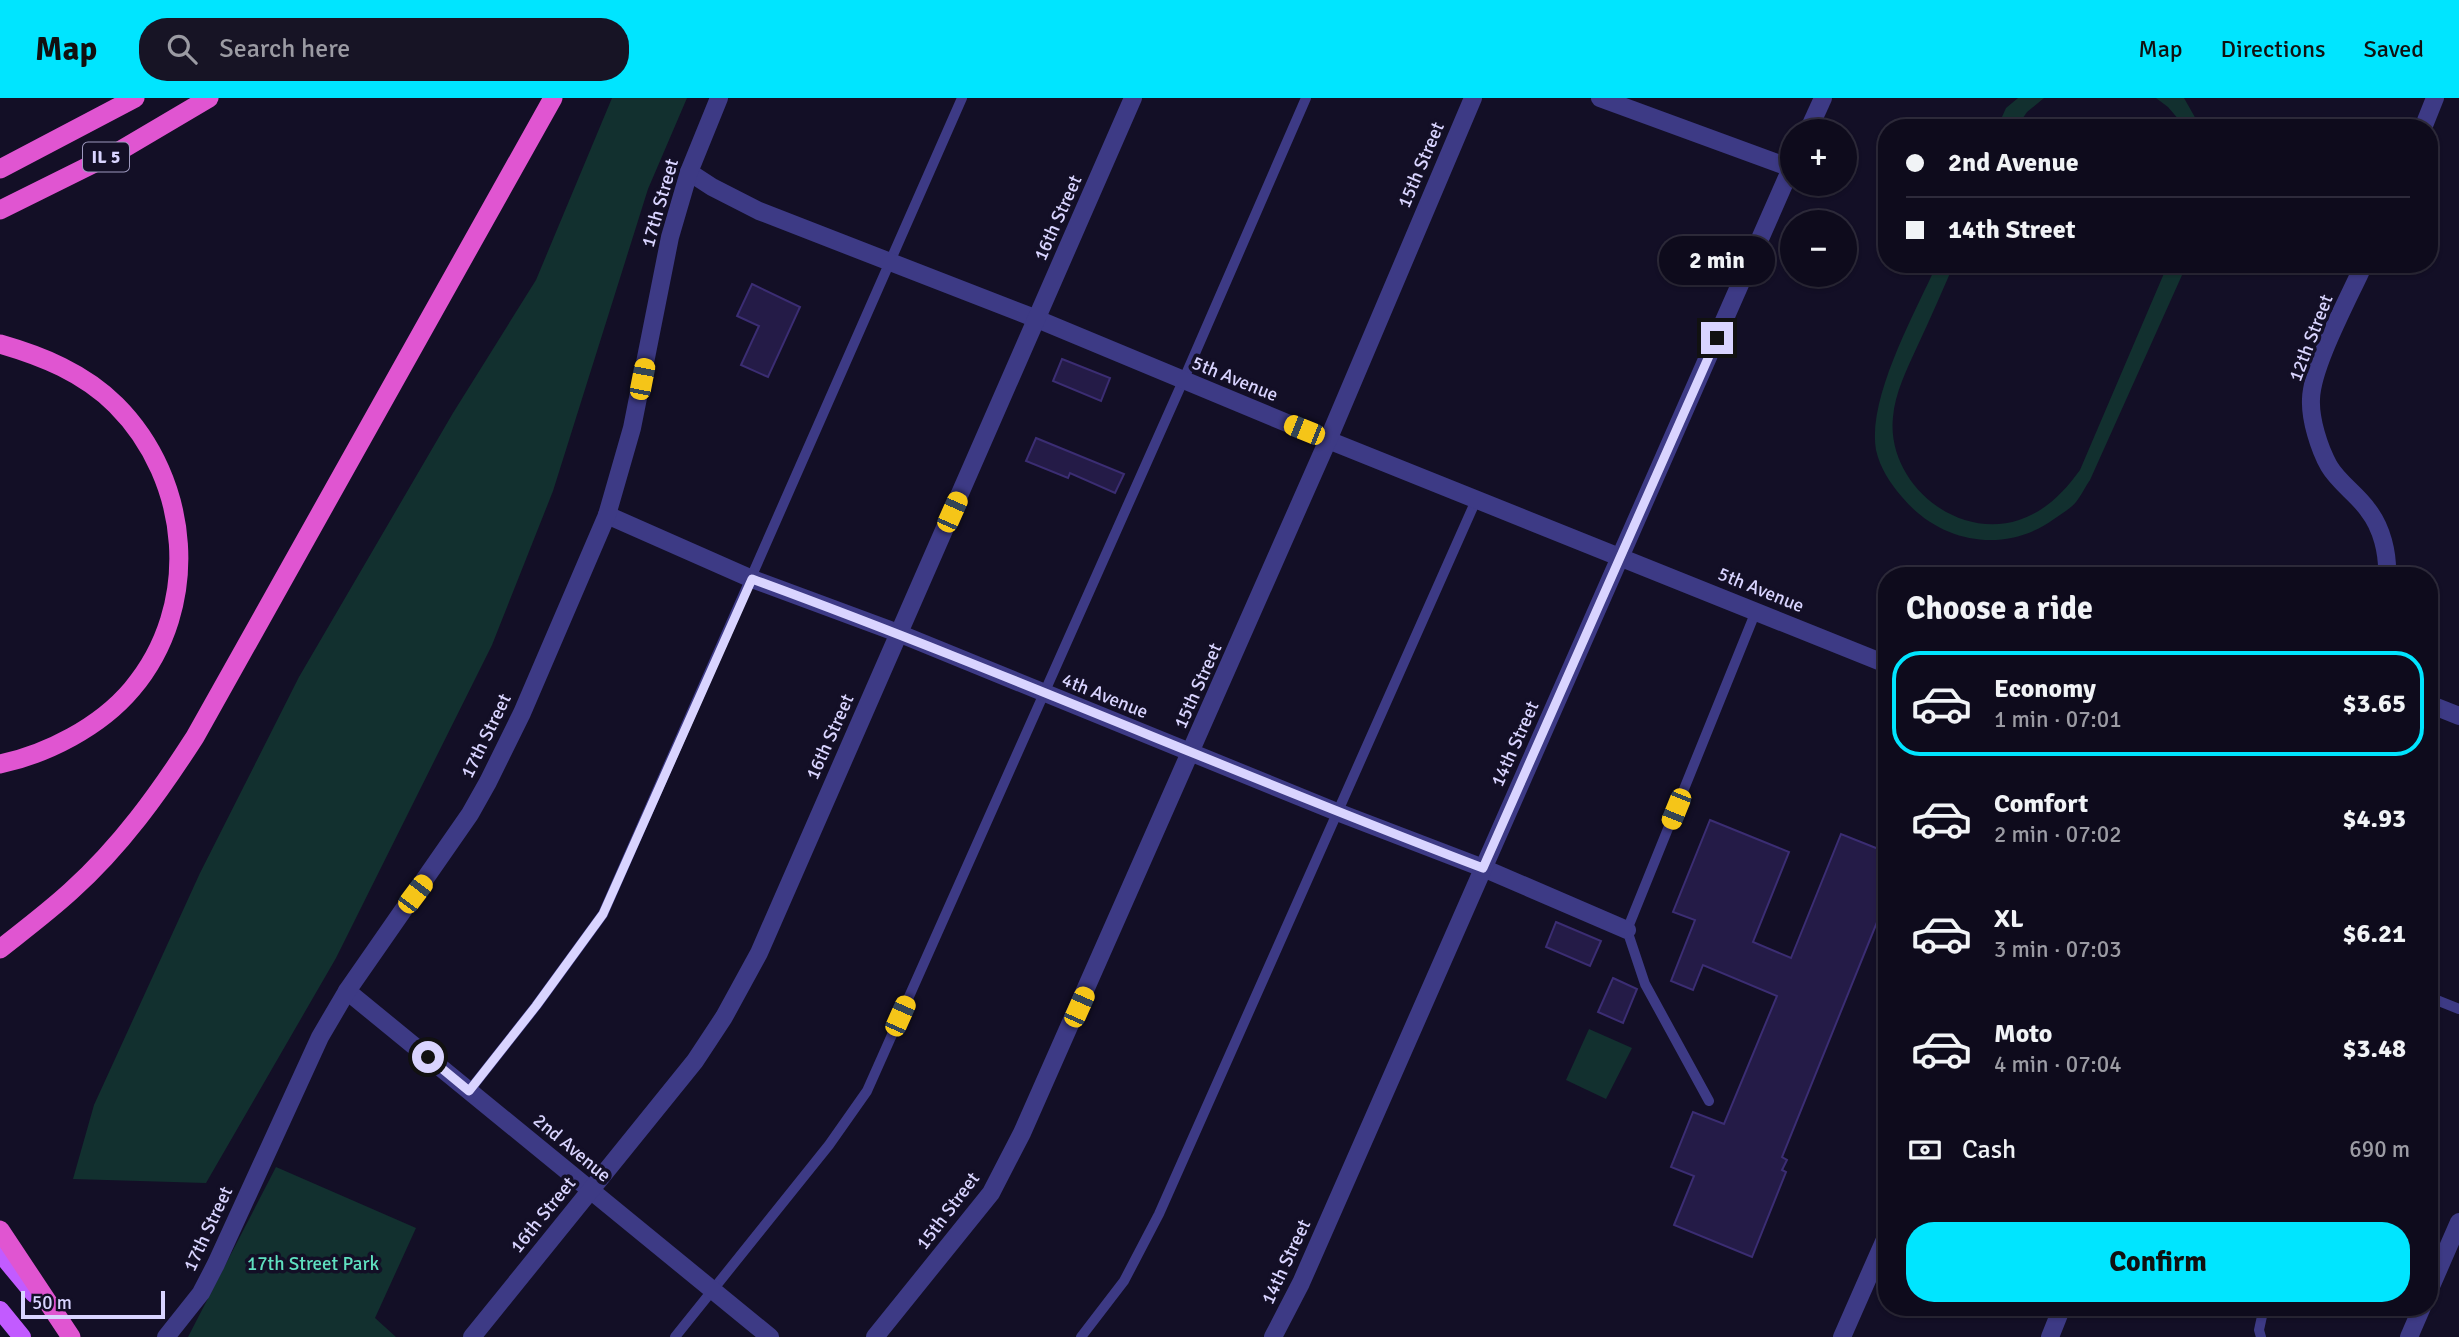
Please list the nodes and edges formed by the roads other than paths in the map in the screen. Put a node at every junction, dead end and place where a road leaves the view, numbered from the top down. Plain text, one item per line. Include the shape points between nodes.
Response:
1 (135, 98) edge
2 (209, 98) edge
3 (553, 98) edge
4 (719, 98) edge
5 (962, 98) edge
6 (1133, 98) edge
7 (1306, 98) edge
8 (1472, 98) edge
9 (1600, 98) edge
10 (1823, 98) edge
11 (2435, 98) edge
12 (1813, 119) edge
13 (2427, 119) edge
14 (1780, 163) edge
15 (0, 169) edge
16 (689, 172) junction
17 (1780, 194) edge
18 (0, 210) edge
19 (891, 262) junction
20 (2360, 273) edge
21 (1037, 319) junction
22 (0, 344) edge
23 (1183, 380) junction
24 (1328, 440) junction
25 (1477, 498) junction
26 (607, 515) junction
27 (1621, 557) junction
28 (2388, 567) edge
29 (752, 579) junction
30 (1756, 611) junction
31 (898, 633) junction
32 (1878, 661) edge
33 (1044, 694) junction
34 (2438, 708) edge
35 (2459, 716) edge
36 (1191, 753) junction
37 (0, 764) edge
38 (1337, 812) junction
39 (1483, 868) junction
40 (1627, 930) junction
41 (0, 949) edge
42 (347, 991) junction
43 (2438, 1001) edge
44 (2459, 1009) edge
45 (469, 1091) junction
46 (1709, 1101) dead end
47 (590, 1190) junction
48 (2459, 1222) edge
49 (0, 1230) edge
50 (0, 1253) edge
51 (1878, 1255) edge
52 (2438, 1270) edge
53 (712, 1291) junction
54 (0, 1310) edge
55 (2058, 1316) edge
56 (2261, 1316) edge
57 (2418, 1316) edge
58 (22, 1337) edge
59 (70, 1337) edge
60 (166, 1337) edge
61 (472, 1337) edge
62 (675, 1337) edge
63 (770, 1337) edge
64 (875, 1337) edge
65 (1081, 1337) edge
66 (1273, 1337) edge
67 (1842, 1337) edge
68 (2050, 1337) edge
69 (2261, 1337) edge
70 (2409, 1337) edge

1 - 15 highway, IL 5
2 - 18 highway, IL 5 via 121,150
3 - 41 highway via 171,775 96,867
4 - 16 street, 17th Street
5 - 19 lane
6 - 21 street, 16th Street
7 - 23 lane
8 - 24 street, 15th Street
9 - 14 street
10 - 12 street
11 - 13 street
16 - 19 street, 5th Avenue via 759,211
16 - 26 street, 17th Street via 670,237 632,428
17 - 27 street, 14th Street
19 - 21 street, 5th Avenue
19 - 29 lane
20 - 28 street, 12th Street via 2316,376 2311,399 2318,437 2330,466 2369,510 2380,530
21 - 23 street, 5th Avenue
21 - 31 street, 16th Street
22 - 37 highway via 68,370 96,388 132,423 171,496 179,552 174,604 165,635 131,690 71,737
23 - 24 street, 5th Avenue
23 - 33 lane
24 - 25 street, 5th Avenue
24 - 36 street, 15th Street
25 - 27 street, 5th Avenue
25 - 38 lane
26 - 29 street, 4th Avenue
26 - 42 street, 17th Street via 488,782
27 - 30 street, 5th Avenue
27 - 39 street, 14th Street
29 - 31 street, 4th Avenue
29 - 45 lane via 603,914
30 - 32 street, 5th Avenue
30 - 40 lane
31 - 33 street, 4th Avenue
31 - 47 street, 16th Street via 759,953 730,1006 695,1061
33 - 36 street, 4th Avenue
33 - 53 lane via 867,1091
34 - 35 street
36 - 38 street, 4th Avenue
36 - 64 street, 15th Street via 991,1193
38 - 39 street, 4th Avenue
38 - 65 lane via 1159,1214 1124,1282
39 - 40 street, 4th Avenue
39 - 66 street, 14th Street
40 - 46 lane via 1645,984
42 - 45 street, 2nd Avenue
42 - 60 street, 17th Street via 289,1101 216,1264
43 - 44 lane
45 - 47 street, 2nd Avenue
47 - 53 street, 2nd Avenue
47 - 61 street, 16th Street
48 - 52 street
49 - 59 highway
50 - 59 main road
51 - 67 street
53 - 62 lane
53 - 63 street, 2nd Avenue
54 - 58 main road
55 - 68 street
56 - 69 lane
57 - 70 street

